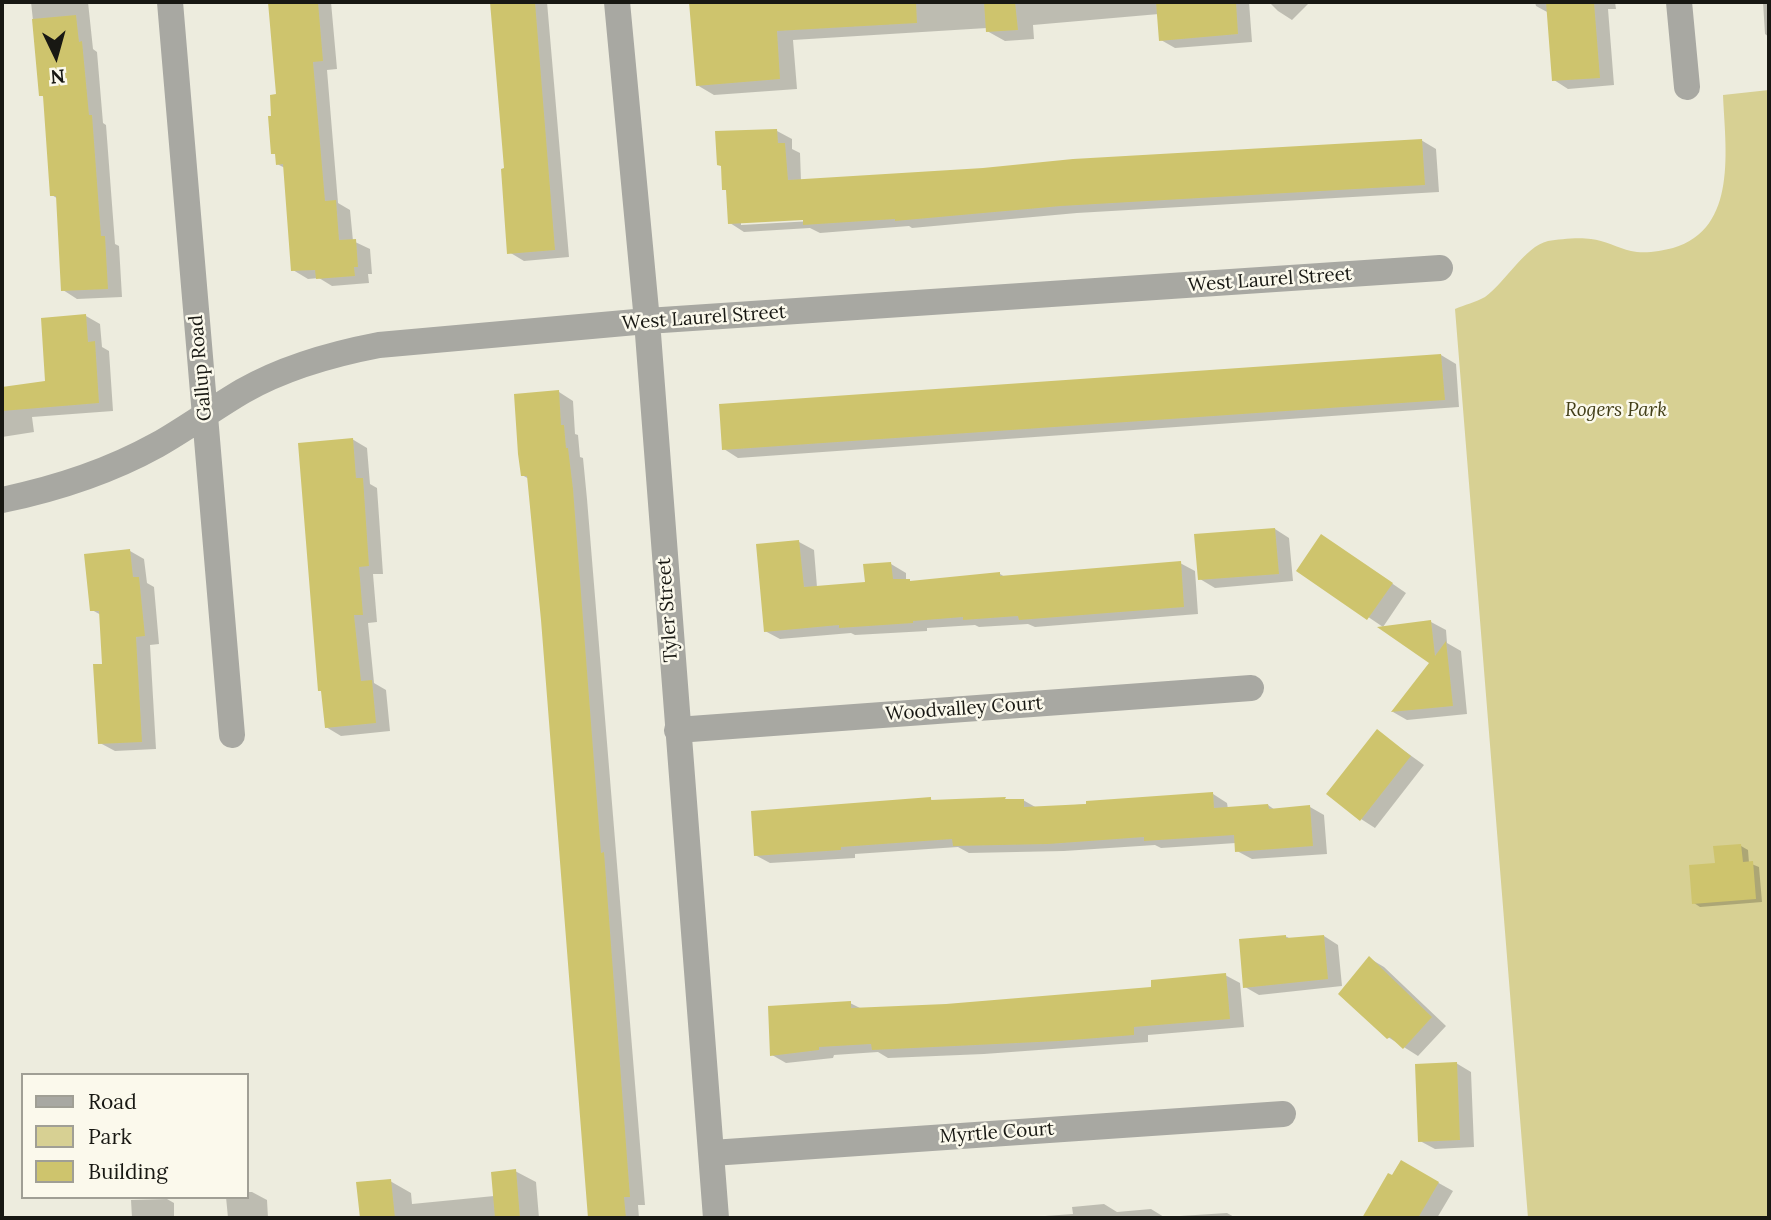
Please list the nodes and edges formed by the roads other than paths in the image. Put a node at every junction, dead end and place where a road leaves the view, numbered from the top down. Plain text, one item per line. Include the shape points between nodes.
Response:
1 (170, 2) edge
2 (617, 2) edge
3 (1679, 2) edge
4 (1687, 87) dead end
5 (1440, 268) dead end
6 (647, 321) junction
7 (205, 416) junction
8 (2, 500) edge
9 (1251, 688) dead end
10 (677, 730) junction
11 (232, 735) dead end
12 (1283, 1114) dead end
13 (712, 1153) junction
14 (716, 1218) edge

1 - 7 street, Gallup Road
2 - 6 street, Tyler Street
3 - 4 street
5 - 6 street, West Laurel Street
6 - 7 street, West Laurel Street via 414,340 344,352 276,374
6 - 10 street, Tyler Street
7 - 8 street, West Laurel Street via 119,463
7 - 11 street, Gallup Road
9 - 10 street, Woodvalley Court
10 - 13 street, Tyler Street
12 - 13 street, Myrtle Court
13 - 14 street, Tyler Street

